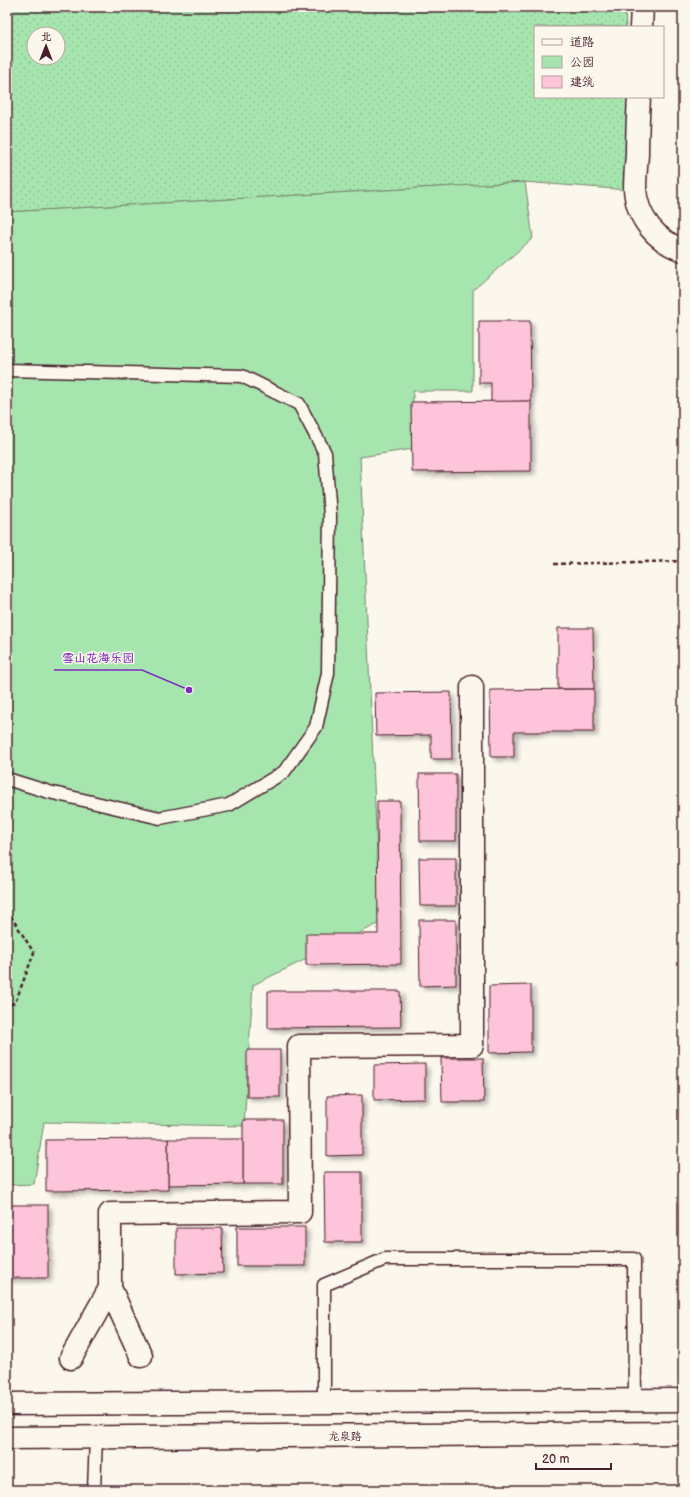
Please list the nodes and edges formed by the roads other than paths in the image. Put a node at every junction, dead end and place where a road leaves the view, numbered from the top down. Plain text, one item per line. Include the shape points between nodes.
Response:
1 (642, 7) edge
2 (641, 26) edge
3 (639, 98) edge
4 (683, 250) edge
5 (7, 370) edge
6 (472, 687) dead end
7 (7, 779) edge
8 (110, 1288) junction
9 (141, 1356) dead end
10 (71, 1358) dead end
11 (635, 1400) junction
12 (683, 1400) edge
13 (324, 1402) junction
14 (7, 1404) edge
15 (683, 1433) edge
16 (96, 1437) junction
17 (7, 1438) edge
18 (94, 1490) edge

1 - 2 main road
3 - 4 main road via 635,189 638,204 653,232 663,241
5 - 7 lane via 242,376 299,404 325,453 330,515 328,673 316,727 284,772 229,805 160,818 49,792
6 - 8 main road via 472,1045 299,1046 300,1212 110,1214
8 - 9 main road
8 - 10 main road
11 - 12 main road
11 - 13 main road
11 - 13 lane via 634,1259 385,1259 324,1285
13 - 14 main road
15 - 16 main road, 龙泉路
16 - 17 main road, 龙泉路
16 - 18 lane

